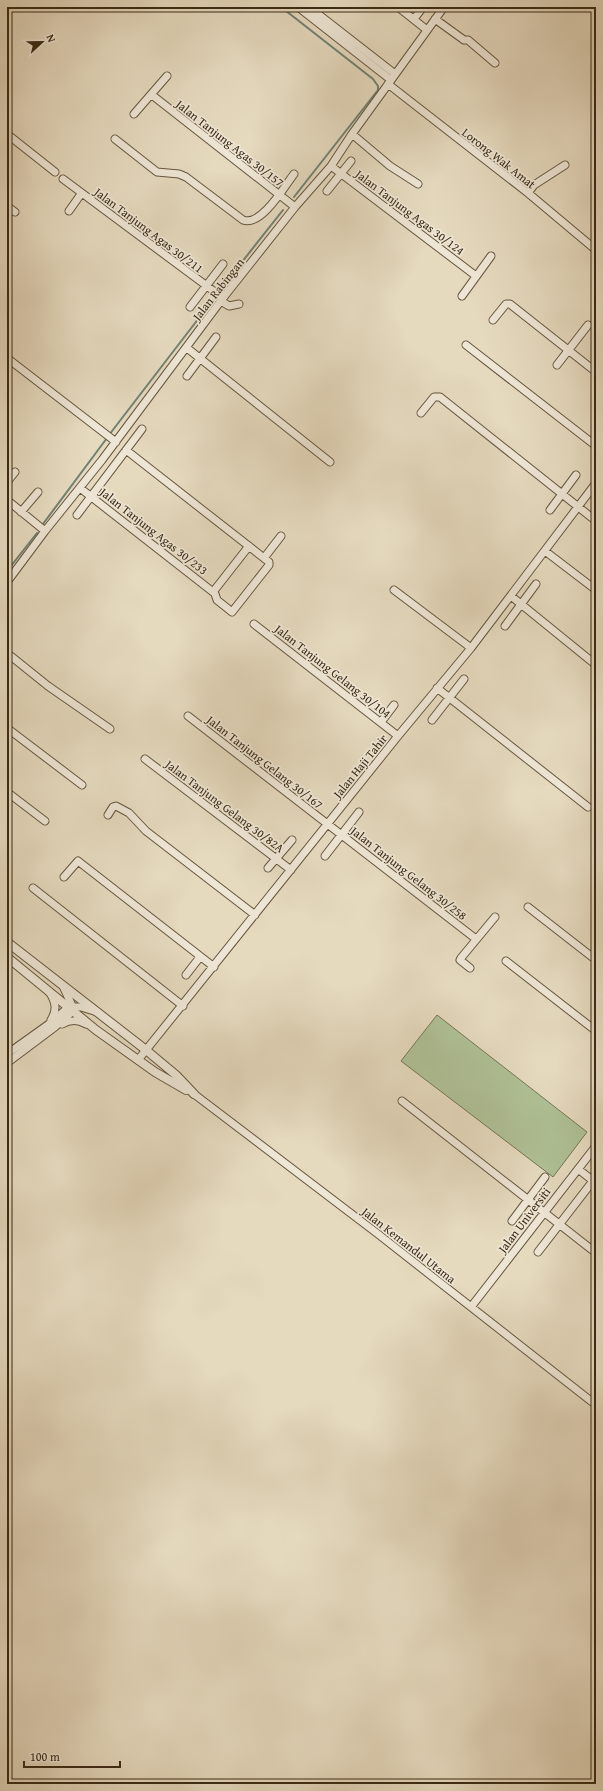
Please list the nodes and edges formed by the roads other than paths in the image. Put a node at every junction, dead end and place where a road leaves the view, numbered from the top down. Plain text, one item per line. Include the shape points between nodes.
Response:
1 (298, 7) edge
2 (309, 7) edge
3 (398, 7) edge
4 (423, 7) edge
5 (444, 7) edge
6 (414, 19) junction
7 (435, 20) junction
8 (427, 30) junction
9 (495, 62) dead end
10 (167, 76) dead end
11 (391, 79) junction
12 (152, 95) junction
13 (134, 114) dead end
14 (7, 134) edge
15 (352, 134) junction
16 (114, 139) dead end
17 (351, 161) dead end
18 (565, 164) dead end
19 (331, 166) junction
20 (55, 172) dead end
21 (294, 174) dead end
22 (341, 174) junction
23 (63, 179) dead end
24 (418, 184) dead end
25 (327, 191) dead end
26 (528, 193) junction
27 (82, 194) junction
28 (278, 194) junction
29 (7, 206) edge
30 (295, 207) junction
31 (69, 211) dead end
32 (15, 212) dead end
33 (596, 250) edge
34 (491, 256) dead end
35 (223, 264) dead end
36 (476, 276) junction
37 (205, 286) junction
38 (462, 296) dead end
39 (222, 300) junction
40 (239, 304) dead end
41 (190, 307) dead end
42 (493, 320) dead end
43 (588, 325) dead end
44 (216, 337) dead end
45 (466, 345) dead end
46 (187, 348) junction
47 (569, 351) junction
48 (7, 358) edge
49 (200, 358) junction
50 (557, 365) dead end
51 (596, 372) edge
52 (187, 376) dead end
53 (421, 413) dead end
54 (142, 429) dead end
55 (110, 438) junction
56 (596, 446) edge
57 (126, 450) junction
58 (330, 462) dead end
59 (15, 472) dead end
60 (576, 475) dead end
61 (7, 482) edge
62 (596, 483) edge
63 (80, 488) junction
64 (38, 492) dead end
65 (561, 494) junction
66 (92, 496) junction
67 (7, 500) edge
68 (578, 507) junction
69 (550, 510) dead end
70 (21, 512) junction
71 (77, 515) dead end
72 (596, 521) edge
73 (45, 531) junction
74 (282, 536) dead end
75 (249, 546) junction
76 (545, 550) junction
77 (264, 558) junction
78 (7, 582) edge
79 (536, 584) dead end
80 (394, 590) dead end
81 (596, 590) edge
82 (214, 593) junction
83 (510, 596) junction
84 (521, 605) junction
85 (254, 624) dead end
86 (505, 626) dead end
87 (471, 648) junction
88 (7, 653) edge
89 (596, 664) edge
90 (464, 679) dead end
91 (438, 688) junction
92 (450, 698) junction
93 (394, 705) dead end
94 (188, 716) dead end
95 (432, 720) dead end
96 (381, 722) junction
97 (7, 728) edge
98 (110, 729) dead end
99 (398, 736) junction
100 (146, 759) dead end
101 (82, 785) dead end
102 (7, 792) edge
103 (588, 807) dead end
104 (359, 812) dead end
105 (108, 815) dead end
106 (45, 821) dead end
107 (328, 824) junction
108 (341, 835) junction
109 (292, 840) dead end
110 (325, 856) dead end
111 (276, 858) junction
112 (268, 868) dead end
113 (291, 870) junction
114 (64, 878) dead end
115 (33, 888) dead end
116 (528, 907) dead end
117 (255, 915) junction
118 (495, 917) dead end
119 (476, 939) junction
120 (7, 942) edge
121 (7, 957) edge
122 (200, 957) junction
123 (596, 960) edge
124 (506, 961) dead end
125 (214, 968) junction
126 (470, 968) dead end
127 (186, 976) dead end
128 (43, 984) junction
129 (62, 985) junction
130 (183, 1006) junction
131 (72, 1007) junction
132 (97, 1012) junction
133 (52, 1025) junction
134 (96, 1030) junction
135 (596, 1031) edge
136 (146, 1050) junction
137 (7, 1054) edge
138 (138, 1060) junction
139 (7, 1063) edge
140 (194, 1094) junction
141 (402, 1101) dead end
142 (596, 1146) edge
143 (578, 1169) junction
144 (545, 1177) dead end
145 (595, 1180) edge
146 (528, 1200) junction
147 (544, 1212) junction
148 (512, 1221) dead end
149 (560, 1224) junction
150 (538, 1252) dead end
151 (596, 1253) edge
152 (471, 1308) junction
153 (596, 1405) edge

1 - 11 street
2 - 11 street
3 - 6 street
4 - 6 street
5 - 7 street, Jalan Rabingan
6 - 8 street
7 - 8 street, Jalan Rabingan
7 - 9 street via 464,40 468,40
8 - 11 street, Jalan Rabingan
10 - 12 street
11 - 15 street, Jalan Rabingan
11 - 26 street, Lorong Wak Amat
12 - 13 street
12 - 28 street, Jalan Tanjung Agas 30/157
14 - 20 street
15 - 19 street, Jalan Rabingan
15 - 24 street via 390,166
16 - 28 street via 158,172 179,174 186,178 247,222 264,213
17 - 22 street
18 - 26 street via 534,185
19 - 22 street, Jalan Tanjung Agas 30/124
19 - 30 street, Jalan Rabingan
21 - 28 street
22 - 25 street
22 - 36 street, Jalan Tanjung Agas 30/124
23 - 27 street, Jalan Tanjung Agas 30/211
26 - 33 street, Lorong Wak Amat
27 - 31 street
27 - 37 street, Jalan Tanjung Agas 30/211
28 - 30 street, Jalan Tanjung Agas 30/157
29 - 32 street
30 - 39 street, Jalan Rabingan
34 - 36 street
35 - 37 street
36 - 38 street
37 - 39 street, Jalan Tanjung Agas 30/211
37 - 41 street
39 - 40 street via 229,306
39 - 46 street, Jalan Rabingan
42 - 47 street via 506,304 510,304
43 - 47 street
44 - 49 street
45 - 56 street
46 - 49 street
46 - 55 street, Jalan Rabingan
47 - 50 street
47 - 51 street
48 - 55 street
49 - 52 street
49 - 58 street
53 - 65 street via 434,397 440,398
54 - 57 street
55 - 63 street, Jalan Rabingan
57 - 66 street
57 - 75 street
59 - 61 street
60 - 65 street
62 - 68 street, Jalan Haji Tahir
63 - 66 street, Jalan Tanjung Agas 30/233
63 - 73 street, Jalan Rabingan
64 - 70 street
65 - 68 street
65 - 69 street
66 - 71 street
66 - 82 street, Jalan Tanjung Agas 30/233
67 - 70 street
68 - 72 street
68 - 76 street, Jalan Haji Tahir
70 - 73 street
73 - 78 street, Jalan Rabingan
74 - 77 street
75 - 77 street
75 - 82 street
76 - 81 street
76 - 83 street, Jalan Haji Tahir
77 - 82 street, Jalan Tanjung Agas 30/233 via 269,565 232,612 217,600
79 - 84 street
80 - 87 street
83 - 84 street
83 - 87 street, Jalan Haji Tahir
84 - 86 street
84 - 89 street
85 - 96 street, Jalan Tanjung Gelang 30/104
87 - 91 street, Jalan Haji Tahir
88 - 98 street via 48,686
90 - 92 street
91 - 92 street
91 - 99 street, Jalan Haji Tahir
92 - 95 street
92 - 103 street
93 - 96 street
94 - 107 street, Jalan Tanjung Gelang 30/167
96 - 99 street, Jalan Tanjung Gelang 30/104
97 - 101 street
99 - 107 street, Jalan Haji Tahir
100 - 111 street, Jalan Tanjung Gelang 30/82A
102 - 106 street
104 - 108 street
105 - 117 street via 116,806 129,813 146,831
107 - 108 street, Jalan Tanjung Gelang 30/258
107 - 113 street, Jalan Haji Tahir
108 - 110 street
108 - 119 street, Jalan Tanjung Gelang 30/258
109 - 111 street
111 - 112 street
111 - 113 street, Jalan Tanjung Gelang 30/82A
113 - 117 street, Jalan Haji Tahir
114 - 122 street via 78,861
115 - 130 street
116 - 123 street
117 - 125 street, Jalan Haji Tahir
118 - 119 street
119 - 126 street via 460,960
120 - 129 street
121 - 128 street
122 - 125 street
122 - 127 street
124 - 135 street
125 - 130 street, Jalan Haji Tahir
128 - 131 street
128 - 133 street via 55,1001 56,1012
129 - 131 street
129 - 132 street
130 - 136 street, Jalan Haji Tahir
131 - 132 street
131 - 133 street
131 - 134 street
132 - 136 street
133 - 134 street via 73,1020
133 - 137 street
133 - 139 street
134 - 138 street
136 - 138 street, Jalan Haji Tahir
136 - 140 street
138 - 140 street
140 - 152 street, Jalan Kemandul Utama
141 - 146 street
142 - 143 street, Jalan Universiti
143 - 145 street
143 - 147 street, Jalan Universiti
144 - 146 street
145 - 149 street
146 - 147 street
146 - 148 street
147 - 149 street
147 - 152 street, Jalan Universiti
149 - 150 street
149 - 151 street
152 - 153 street, Jalan Kemandul Utama

